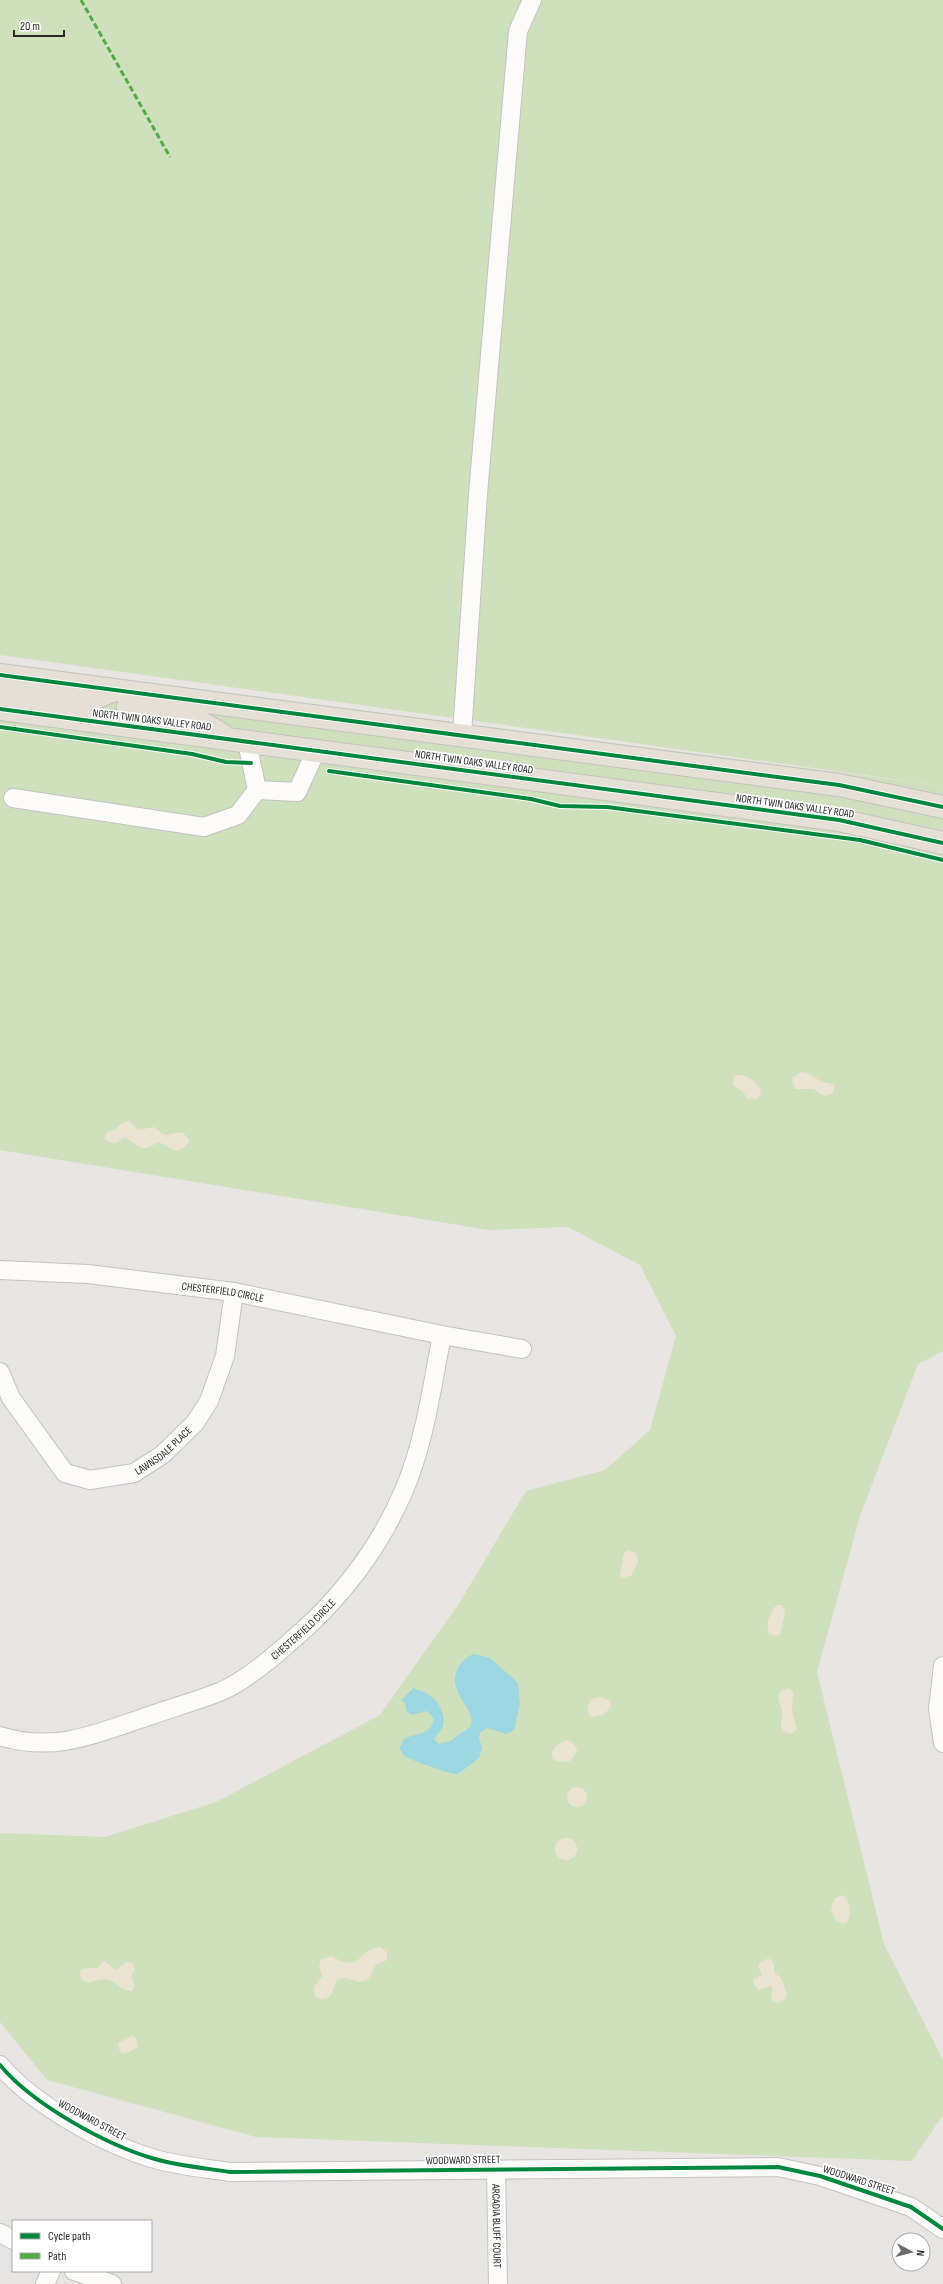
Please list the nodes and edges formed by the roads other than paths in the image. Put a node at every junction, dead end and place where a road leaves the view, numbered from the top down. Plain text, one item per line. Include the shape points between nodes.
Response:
1 (532, 0) edge
2 (0, 676) edge
3 (112, 691) junction
4 (0, 693) edge
5 (0, 709) edge
6 (462, 735) junction
7 (239, 741) junction
8 (316, 751) junction
9 (257, 790) junction
10 (13, 798) dead end
11 (943, 807) edge
12 (943, 843) edge
13 (0, 1270) edge
14 (234, 1292) junction
15 (442, 1335) junction
16 (522, 1349) dead end
17 (0, 1372) edge
18 (943, 1666) edge
19 (0, 1736) edge
20 (943, 1743) edge
21 (0, 2065) edge
22 (496, 2169) junction
23 (943, 2229) edge
24 (0, 2233) edge
25 (12, 2239) edge
26 (51, 2272) edge
27 (77, 2272) edge
28 (45, 2284) edge
29 (112, 2284) edge
30 (498, 2284) edge

1 - 6 street via 518,30 478,486
2 - 3 main road
3 - 4 main road via 84,703
3 - 6 main road
3 - 7 main road via 127,706 195,718
5 - 7 main road, NORTH TWIN OAKS VALLEY ROAD
6 - 11 main road via 839,785
7 - 8 main road, NORTH TWIN OAKS VALLEY ROAD
7 - 9 street
8 - 9 street via 297,792
8 - 12 main road, NORTH TWIN OAKS VALLEY ROAD via 839,820
9 - 10 street via 238,815 204,828
13 - 14 street, CHESTERFIELD CIRCLE via 88,1274
14 - 15 street, CHESTERFIELD CIRCLE
14 - 17 street, LAWNSDALE PLACE via 225,1356 209,1401 195,1423 162,1455 134,1473 90,1480 65,1474 11,1398
15 - 16 street, CHESTERFIELD CIRCLE
15 - 19 street, CHESTERFIELD CIRCLE via 423,1432 405,1488 375,1546 343,1591 311,1625 270,1660 223,1690 75,1741 38,1743
18 - 20 street via 938,1709
21 - 22 street, WOODWARD STREET via 36,2099 111,2143 155,2159 230,2172
22 - 23 street, WOODWARD STREET via 778,2167 820,2176 911,2206
22 - 30 street, ARCADIA BLUFF COURT
24 - 25 street
26 - 28 street
27 - 29 street

